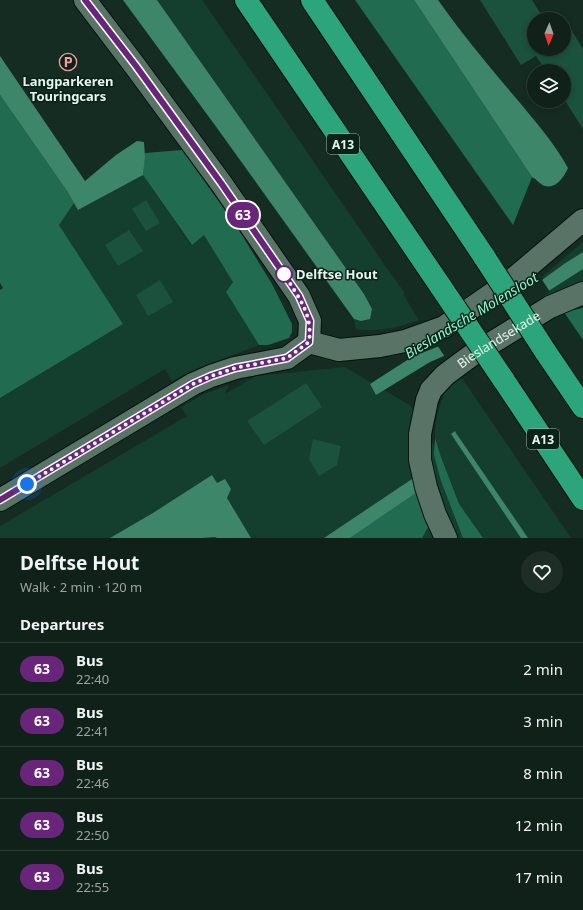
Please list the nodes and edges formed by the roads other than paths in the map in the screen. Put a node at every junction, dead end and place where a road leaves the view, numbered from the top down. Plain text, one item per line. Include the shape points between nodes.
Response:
1 (85, 0) edge
2 (246, 0) edge
3 (312, 0) edge
4 (324, 0) edge
5 (350, 57) junction
6 (583, 220) edge
7 (583, 293) edge
8 (309, 342) junction
9 (583, 407) edge
10 (583, 499) edge
11 (0, 500) edge
12 (446, 538) edge

1 - 8 street via 221,183 299,296 310,321
2 - 10 highway, A13, bridge
3 - 5 highway
4 - 5 highway
5 - 9 highway, bridge
6 - 8 street via 512,280 444,327 405,342 380,346 339,350
7 - 12 street, Bieslandsekade via 550,307 472,355 445,375 431,390 420,434 420,460 426,487
8 - 11 street via 287,358 235,368 193,384

